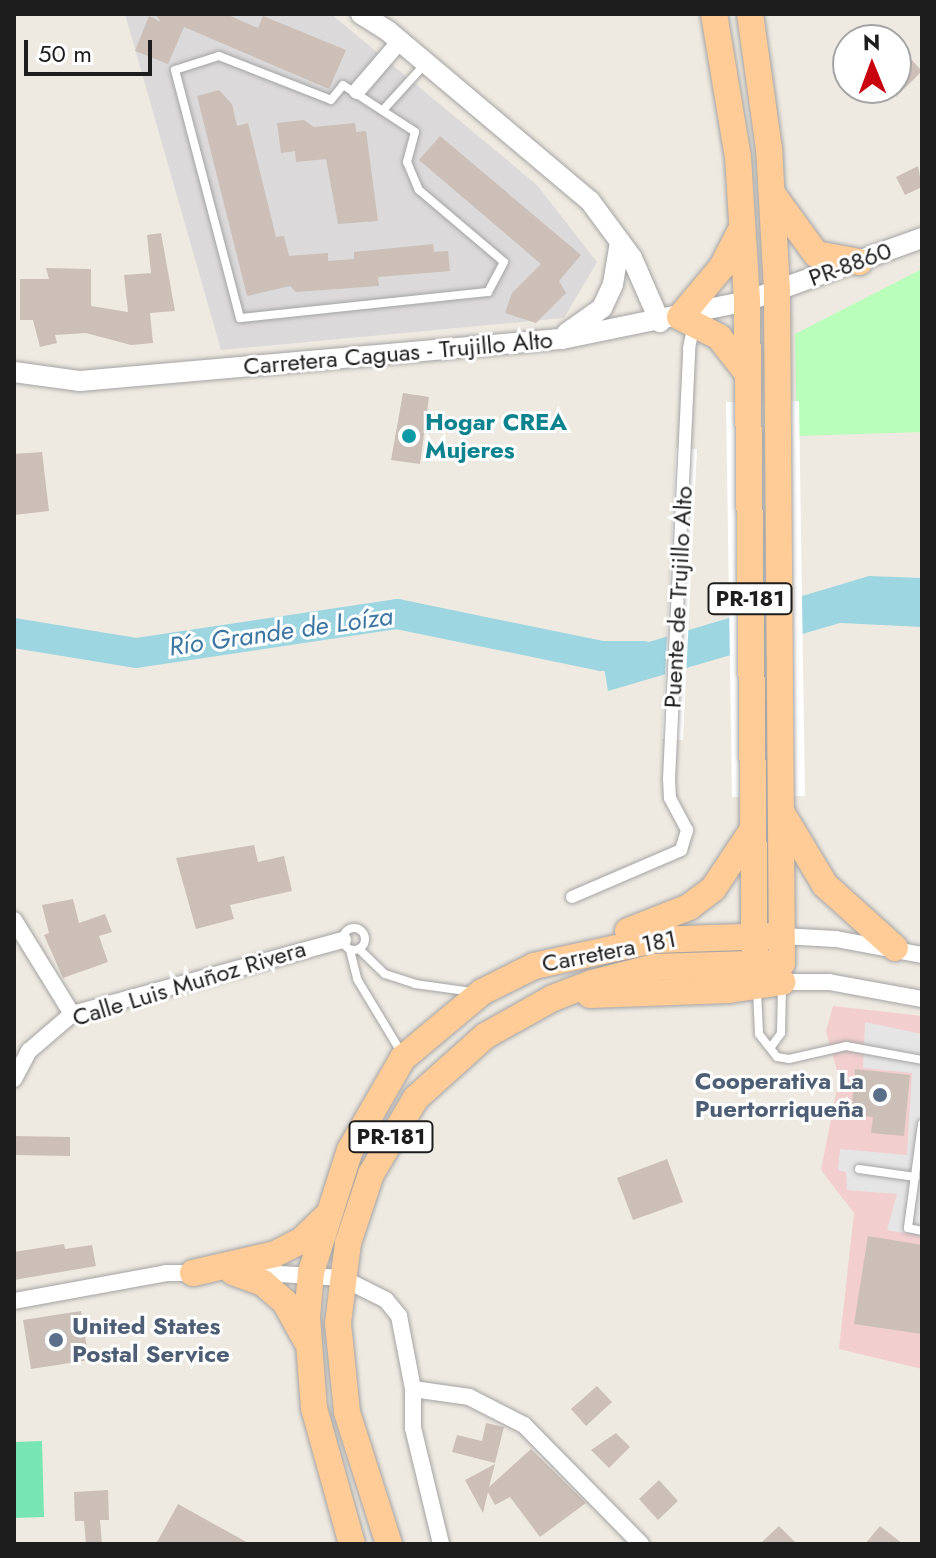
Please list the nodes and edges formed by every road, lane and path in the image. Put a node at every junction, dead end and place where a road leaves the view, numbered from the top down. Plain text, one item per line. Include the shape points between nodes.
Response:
1 (361, 14) edge
2 (714, 14) edge
3 (750, 14) edge
4 (400, 41) junction
5 (426, 63) junction
6 (357, 91) junction
7 (384, 109) junction
8 (771, 192) junction
9 (742, 228) junction
10 (922, 238) edge
11 (620, 242) junction
12 (859, 262) junction
13 (777, 290) junction
14 (747, 301) junction
15 (678, 321) junction
16 (551, 340) junction
17 (745, 370) junction
18 (14, 372) edge
19 (781, 805) junction
20 (755, 813) junction
21 (572, 897) dead end
22 (14, 920) edge
23 (755, 935) junction
24 (782, 936) junction
25 (351, 946) junction
26 (895, 948) junction
27 (23, 949) edge
28 (922, 955) edge
29 (534, 966) junction
30 (769, 973) junction
31 (482, 992) junction
32 (922, 999) edge
33 (72, 1014) junction
34 (771, 1047) junction
35 (403, 1058) junction
36 (922, 1060) edge
37 (14, 1079) edge
38 (922, 1124) edge
39 (859, 1169) dead end
40 (915, 1177) junction
41 (326, 1217) junction
42 (922, 1231) edge
43 (233, 1272) junction
44 (311, 1272) junction
45 (193, 1273) junction
46 (342, 1278) junction
47 (14, 1301) edge
48 (308, 1345) junction
49 (413, 1389) junction
50 (342, 1511) junction
51 (338, 1544) edge
52 (352, 1544) edge
53 (389, 1544) edge
54 (441, 1544) edge
55 (641, 1544) edge

1 - 4 street
2 - 9 main road, PR-181 via 738,157
3 - 8 main road, PR-181
4 - 5 street
4 - 6 street
5 - 7 lane
5 - 11 street via 590,201
6 - 7 lane
6 - 7 lane via 343,85 331,100 219,56 175,70 240,318 488,292 504,262 419,190 407,162 415,132
8 - 12 main road via 816,254
8 - 13 main road, PR-181
9 - 14 main road, PR-181
9 - 15 main road via 722,267
10 - 12 street, PR-8860 / PR-8860
11 - 15 street
11 - 16 street via 613,284 602,308 583,325
12 - 13 street, PR-8860 / PR-8860
13 - 14 street, Carretera Caguas - Trujillo Alto
13 - 19 main road, PR-181
14 - 15 street, Carretera Caguas - Trujillo Alto
14 - 17 main road, PR-181
15 - 16 street, Carretera Caguas - Trujillo Alto
15 - 17 main road via 734,350
15 - 21 street, Puente de Trujillo Alto via 685,454 670,798 687,830 681,850
16 - 18 street, Carretera Caguas - Trujillo Alto via 80,381
17 - 20 main road, PR-181
19 - 24 main road, PR-181
19 - 26 main road via 825,885
20 - 23 main road, PR-181
20 - 29 main road via 731,869 689,907 647,926 577,945
22 - 27 street
23 - 24 main road, Carretera 181 / PR-181
23 - 29 main road, Carretera 181 / PR-181 via 653,940
23 - 30 main road, PR-181
24 - 26 street
24 - 30 main road, PR-181
25 - 31 lane via 385,974 415,984
25 - 33 street, Calle Luis Muñoz Rivera
25 - 35 lane via 357,979
26 - 28 street
27 - 33 street
29 - 31 main road, Carretera 181 / PR-181
30 - 32 street
30 - 34 lane via 781,1033
30 - 34 lane via 759,1034
30 - 46 main road, Carretera 181 / PR-181 via 553,998 485,1036 416,1098 371,1174
31 - 35 main road, Carretera 181 / PR-181
33 - 37 street, Calle Luis Muñoz Rivera via 29,1051
34 - 36 lane via 777,1057 789,1059 846,1046
35 - 41 main road, Carretera 181 / PR-181 via 350,1150
38 - 40 lane
39 - 40 lane
40 - 42 lane via 908,1228
41 - 44 main road, Carretera 181 / PR-181
41 - 45 main road via 302,1240 275,1254
43 - 44 street
43 - 45 street
43 - 48 main road via 263,1283 285,1302
44 - 46 street
44 - 48 main road, Carretera 181 / PR-181
45 - 47 street via 166,1273
46 - 49 street via 386,1300 399,1316
46 - 53 main road, Carretera 181 / PR-181 via 339,1358 347,1412
48 - 50 main road, Carretera 181 / PR-181 via 314,1408
49 - 54 street via 413,1428
49 - 55 street via 469,1397 524,1425
50 - 51 street
50 - 52 main road, Carretera 181 / PR-181

